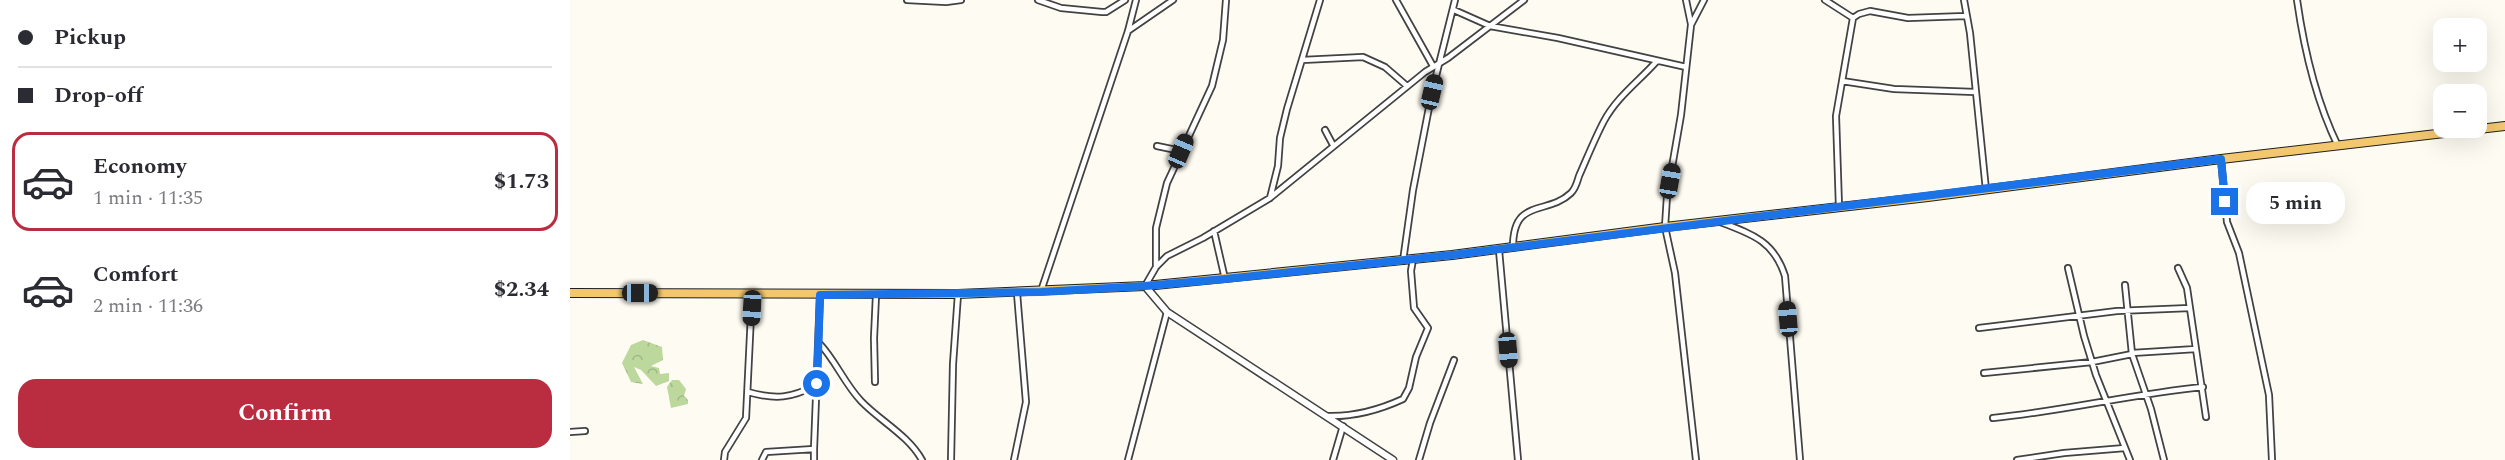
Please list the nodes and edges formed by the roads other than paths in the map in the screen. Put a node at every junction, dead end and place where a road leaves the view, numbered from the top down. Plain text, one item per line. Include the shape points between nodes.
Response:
1 (907, 0) edge
2 (961, 0) edge
3 (1038, 0) edge
4 (1125, 0) edge
5 (1136, 0) edge
6 (1173, 0) edge
7 (1226, 0) edge
8 (1320, 0) edge
9 (1396, 0) edge
10 (1455, 0) edge
11 (1524, 0) edge
12 (1686, 0) edge
13 (1704, 0) edge
14 (1825, 0) edge
15 (1964, 0) edge
16 (2296, 0) edge
17 (1454, 10) junction
18 (1966, 16) junction
19 (1853, 18) junction
20 (1691, 25) junction
21 (1490, 26) junction
22 (1128, 31) junction
23 (1302, 60) junction
24 (1440, 62) junction
25 (1656, 62) junction
26 (1433, 66) junction
27 (1686, 67) junction
28 (1842, 81) junction
29 (1407, 86) junction
30 (1975, 92) junction
31 (2505, 126) edge
32 (1325, 130) dead end
33 (1333, 145) junction
34 (1157, 146) dead end
35 (2338, 146) junction
36 (1181, 151) junction
37 (2221, 159) junction
38 (1986, 190) junction
39 (1270, 198) junction
40 (1839, 207) junction
41 (1720, 222) junction
42 (1665, 227) junction
43 (1214, 231) junction
44 (1514, 247) junction
45 (1499, 249) junction
46 (1413, 259) junction
47 (1403, 261) junction
48 (1156, 267) junction
49 (2068, 268) dead end
50 (2178, 268) dead end
51 (1225, 279) junction
52 (2125, 285) dead end
53 (1145, 286) junction
54 (1017, 292) junction
55 (1041, 292) junction
56 (570, 293) edge
57 (752, 294) junction
58 (958, 294) junction
59 (820, 295) junction
60 (876, 295) junction
61 (2190, 308) junction
62 (2128, 310) junction
63 (1167, 312) junction
64 (2079, 315) junction
65 (1979, 328) dead end
66 (819, 343) junction
67 (2196, 349) junction
68 (2132, 353) junction
69 (1454, 360) dead end
70 (2092, 362) junction
71 (1984, 373) dead end
72 (875, 382) dead end
73 (817, 384) junction
74 (2203, 387) junction
75 (748, 392) junction
76 (2145, 393) junction
77 (2107, 403) junction
78 (1328, 416) junction
79 (1993, 417) dead end
80 (2206, 417) dead end
81 (1343, 426) junction
82 (585, 430) dead end
83 (570, 432) edge
84 (2125, 448) junction
85 (814, 449) junction
86 (724, 460) edge
87 (762, 460) edge
88 (814, 460) edge
89 (922, 460) edge
90 (951, 460) edge
91 (1014, 460) edge
92 (1128, 460) edge
93 (1333, 460) edge
94 (1393, 460) edge
95 (1419, 460) edge
96 (1518, 460) edge
97 (1696, 460) edge
98 (1800, 460) edge
99 (2018, 460) edge
100 (2130, 460) edge
101 (2164, 460) edge
102 (2272, 460) edge

1 - 2 street
3 - 4 street via 1061,8 1106,12
5 - 22 street
6 - 22 street
7 - 36 street via 1215,76
8 - 23 street
9 - 26 street
10 - 17 street
11 - 21 street
12 - 20 street
13 - 20 street
14 - 19 street
15 - 18 street
16 - 35 street via 2327,124
17 - 21 street
17 - 24 street
18 - 19 street via 1908,18 1870,12
18 - 30 street
19 - 28 street
20 - 27 street
21 - 24 street
21 - 25 street
22 - 55 street
23 - 29 street via 1363,57 1385,67
23 - 39 street via 1282,130
24 - 26 street
24 - 47 street via 1413,190
25 - 27 street
25 - 44 street via 1621,96 1605,119 1572,192 1525,215 1514,230
26 - 29 street
27 - 42 street
28 - 30 street via 1894,89
28 - 40 street via 1836,116
29 - 33 street
30 - 38 street
31 - 35 main road
32 - 33 street
33 - 39 street
34 - 36 street
35 - 37 main road
36 - 48 street via 1167,183 1156,228
37 - 38 main road
37 - 102 street via 2228,222 2239,253 2269,395
38 - 40 main road
39 - 43 street
40 - 41 main road
41 - 42 main road
41 - 98 street via 1752,236 1774,250 1780,259 1785,276
42 - 44 main road
42 - 97 street via 1675,273
43 - 48 street via 1167,256
43 - 51 street
44 - 45 main road
45 - 46 main road
45 - 96 street
46 - 47 main road
46 - 78 street via 1414,308 1428,328 1409,388 1403,399 1377,410
47 - 51 main road
48 - 53 street
49 - 64 street
50 - 61 street
51 - 53 main road
52 - 62 street
53 - 55 main road
53 - 63 street
54 - 55 main road
54 - 58 main road
54 - 91 street via 1026,402
56 - 57 main road
57 - 59 main road
57 - 75 street
58 - 60 main road
58 - 90 street
59 - 60 main road
59 - 66 street
60 - 72 street
61 - 62 street
61 - 67 street
62 - 64 street
62 - 68 street
63 - 78 street
63 - 92 street
64 - 65 street
64 - 70 street
66 - 73 street
66 - 89 street via 859,399 906,440
67 - 68 street
67 - 74 street
68 - 70 street
68 - 76 street
69 - 95 street
70 - 71 street
70 - 77 street
73 - 75 street via 793,396
73 - 85 street
74 - 76 street
74 - 80 street
75 - 86 street via 746,418
76 - 77 street
76 - 101 street
77 - 79 street
77 - 84 street
78 - 81 street
81 - 93 street
81 - 94 street
82 - 83 street
84 - 99 street
84 - 100 street
85 - 87 street via 766,452
85 - 88 street

